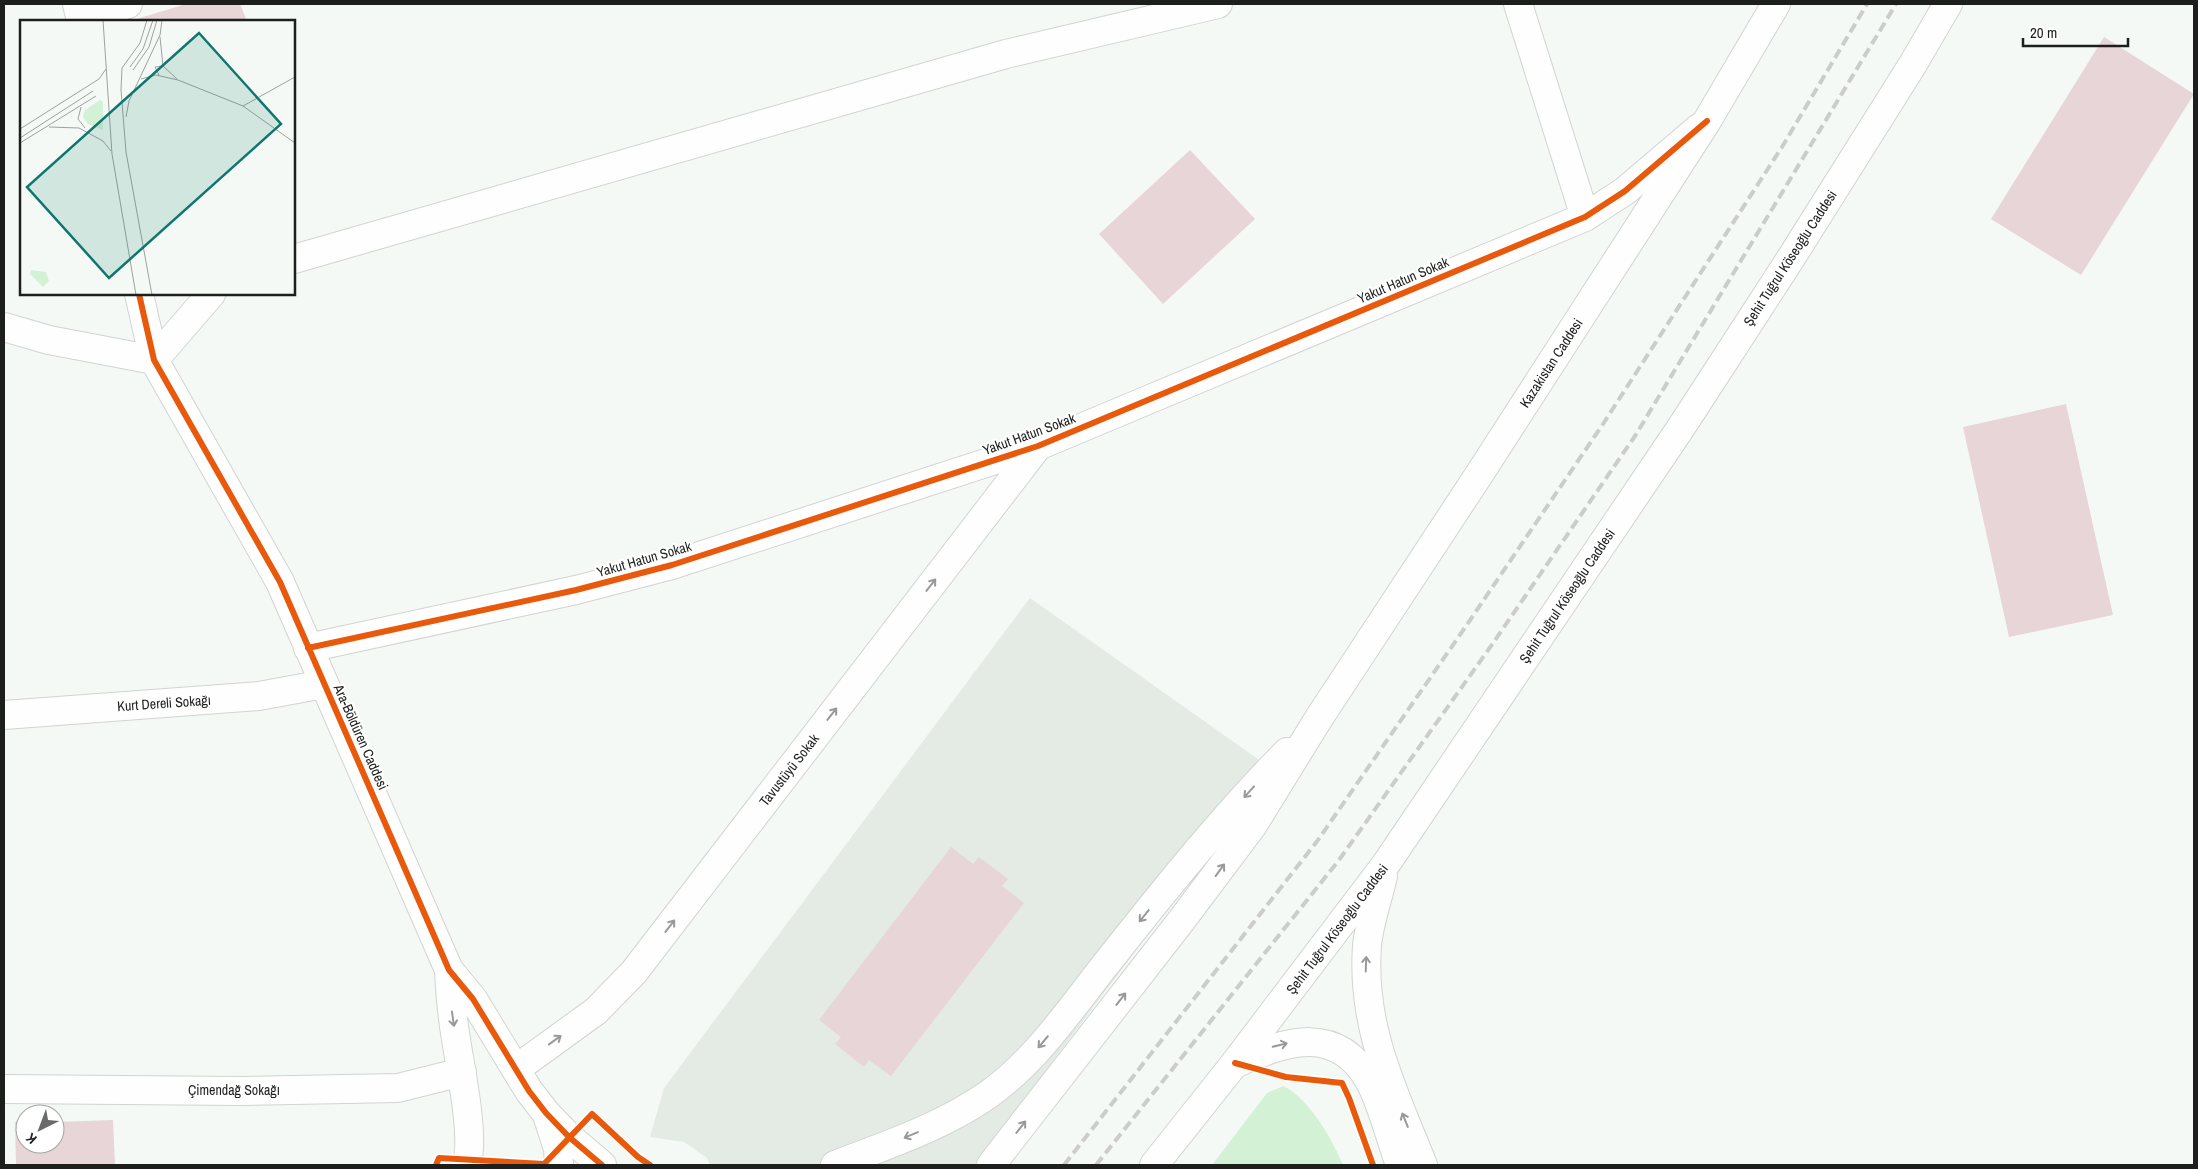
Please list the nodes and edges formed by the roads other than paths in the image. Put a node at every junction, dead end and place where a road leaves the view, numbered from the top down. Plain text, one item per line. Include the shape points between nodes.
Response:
1 (128, 4) edge
2 (1218, 4) edge
3 (1518, 4) edge
4 (1776, 4) edge
5 (1948, 4) edge
6 (79, 14) edge
7 (1707, 121) junction
8 (1585, 217) junction
9 (295, 259) edge
10 (139, 295) edge
11 (211, 295) edge
12 (4, 327) edge
13 (154, 360) junction
14 (1038, 446) junction
15 (308, 648) junction
16 (324, 684) junction
17 (4, 715) edge
18 (1319, 718) junction
19 (1386, 864) junction
20 (449, 970) junction
21 (1235, 1063) junction
22 (516, 1069) junction
23 (462, 1072) junction
24 (4, 1089) edge
25 (546, 1113) junction
26 (468, 1164) edge
27 (559, 1165) edge
28 (602, 1165) edge
29 (835, 1165) edge
30 (991, 1165) edge
31 (1154, 1165) edge
32 (1400, 1165) edge
33 (1423, 1165) edge

1 - 6 street
2 - 9 street via 1006,54
3 - 8 street
4 - 7 street, Kazakistan Caddesi
5 - 19 street, Şehit Tuğrul Köseoğlu Caddesi via 1796,250 1692,410
7 - 8 street, Yakut Hatun Sokak via 1625,191
7 - 18 street, Kazakistan Caddesi
8 - 14 street, Yakut Hatun Sokak
10 - 13 street, Ara-Böldüren Caddesi
11 - 13 street
12 - 13 street via 49,340
13 - 15 street, Ara-Böldüren Caddesi via 280,582
14 - 15 street, Yakut Hatun Sokak via 672,565 576,590
22 -> 14 street, Tavustüyü Sokak via 596,1011 634,972
15 - 16 street, Ara-Böldüren Caddesi
16 - 17 street, Kurt Dereli Sokağı via 258,696
16 - 20 street, Ara-Böldüren Caddesi
18 -> 29 street via 1260,779 1186,864 1042,1044 1015,1072 958,1113
30 -> 18 street via 1224,864 1277,789
19 - 21 street, Şehit Tuğrul Köseoğlu Caddesi
33 -> 19 street via 1378,1054 1369,1014 1367,944
20 - 22 street, Ara-Böldüren Caddesi via 477,1006
20 -> 23 street, Ara-Böldüren Caddesi via 451,1008
21 - 31 street, Şehit Tuğrul Köseoğlu Caddesi
21 -> 32 street via 1262,1051 1304,1040 1332,1046 1354,1059 1370,1083
22 - 25 street, Ara-Böldüren Caddesi
23 - 24 street, Çimendağ Sokağı via 398,1088 240,1091
23 - 26 street, Ara-Böldüren Caddesi
25 - 27 street via 558,1149
25 - 28 street, Ara-Böldüren Caddesi

